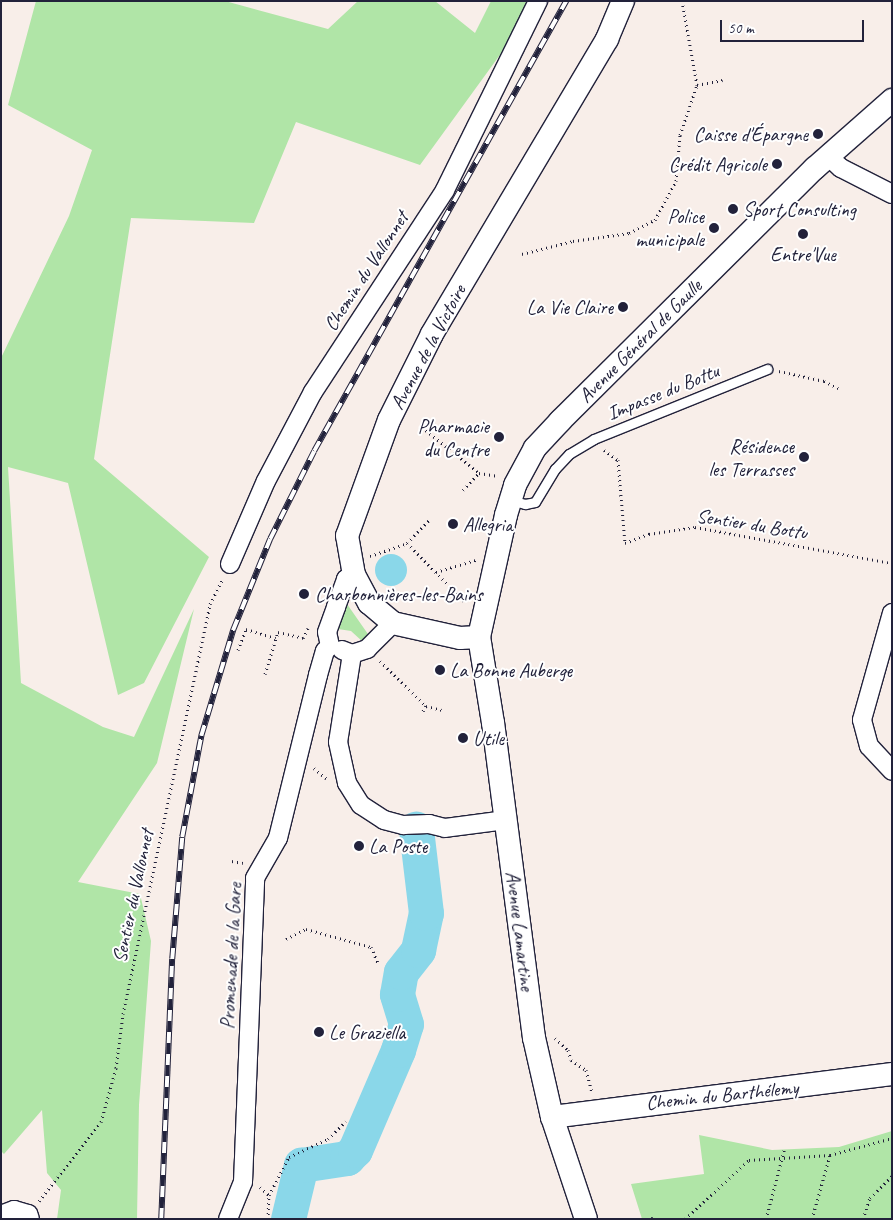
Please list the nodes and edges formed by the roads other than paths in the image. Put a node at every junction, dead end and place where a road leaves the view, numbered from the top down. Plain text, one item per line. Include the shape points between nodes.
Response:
1 (538, 1) edge
2 (623, 1) edge
3 (892, 100) edge
4 (829, 157) junction
5 (892, 194) edge
6 (767, 369) road end
7 (510, 500) junction
8 (230, 564) road end
9 (359, 567) junction
10 (892, 613) edge
11 (393, 622) junction
12 (479, 638) junction
13 (330, 646) junction
14 (352, 654) junction
15 (892, 771) edge
16 (506, 820) junction
17 (892, 1074) edge
18 (552, 1117) junction
19 (1, 1215) edge
20 (29, 1217) edge
21 (228, 1219) edge
22 (586, 1219) edge

1 - 8 street, Chemin du Vallonnet via 446,190 313,392 266,481
2 - 9 street, Avenue de la Victoire via 607,39 436,328 389,420 347,536
3 - 4 street, Avenue Général de Gaulle
4 - 5 street via 841,168
4 - 7 street, Avenue Général de Gaulle via 560,420 535,448
6 - 7 lane, Impasse du Bottu via 594,439 569,454 555,469 536,502 525,504
7 - 12 street, Avenue Général de Gaulle
9 - 11 street, Avenue de la Victoire via 369,603
9 - 13 street via 346,579 327,632
10 - 15 street via 862,720 869,746
11 - 12 street, Avenue de la Victoire via 460,638
11 - 14 street via 367,649
12 - 16 street, Avenue Lamartine
13 - 14 street
13 - 21 street, Promenade de la Gare via 318,675 278,838 255,878 243,1182
14 - 16 street via 338,742 347,783 361,805 384,820 408,826 429,824 445,828
16 - 18 street, Avenue Lamartine via 534,1038
17 - 18 street, Chemin du Barthélemy
18 - 22 street, Avenue Lamartine
19 - 20 street via 14,1210

